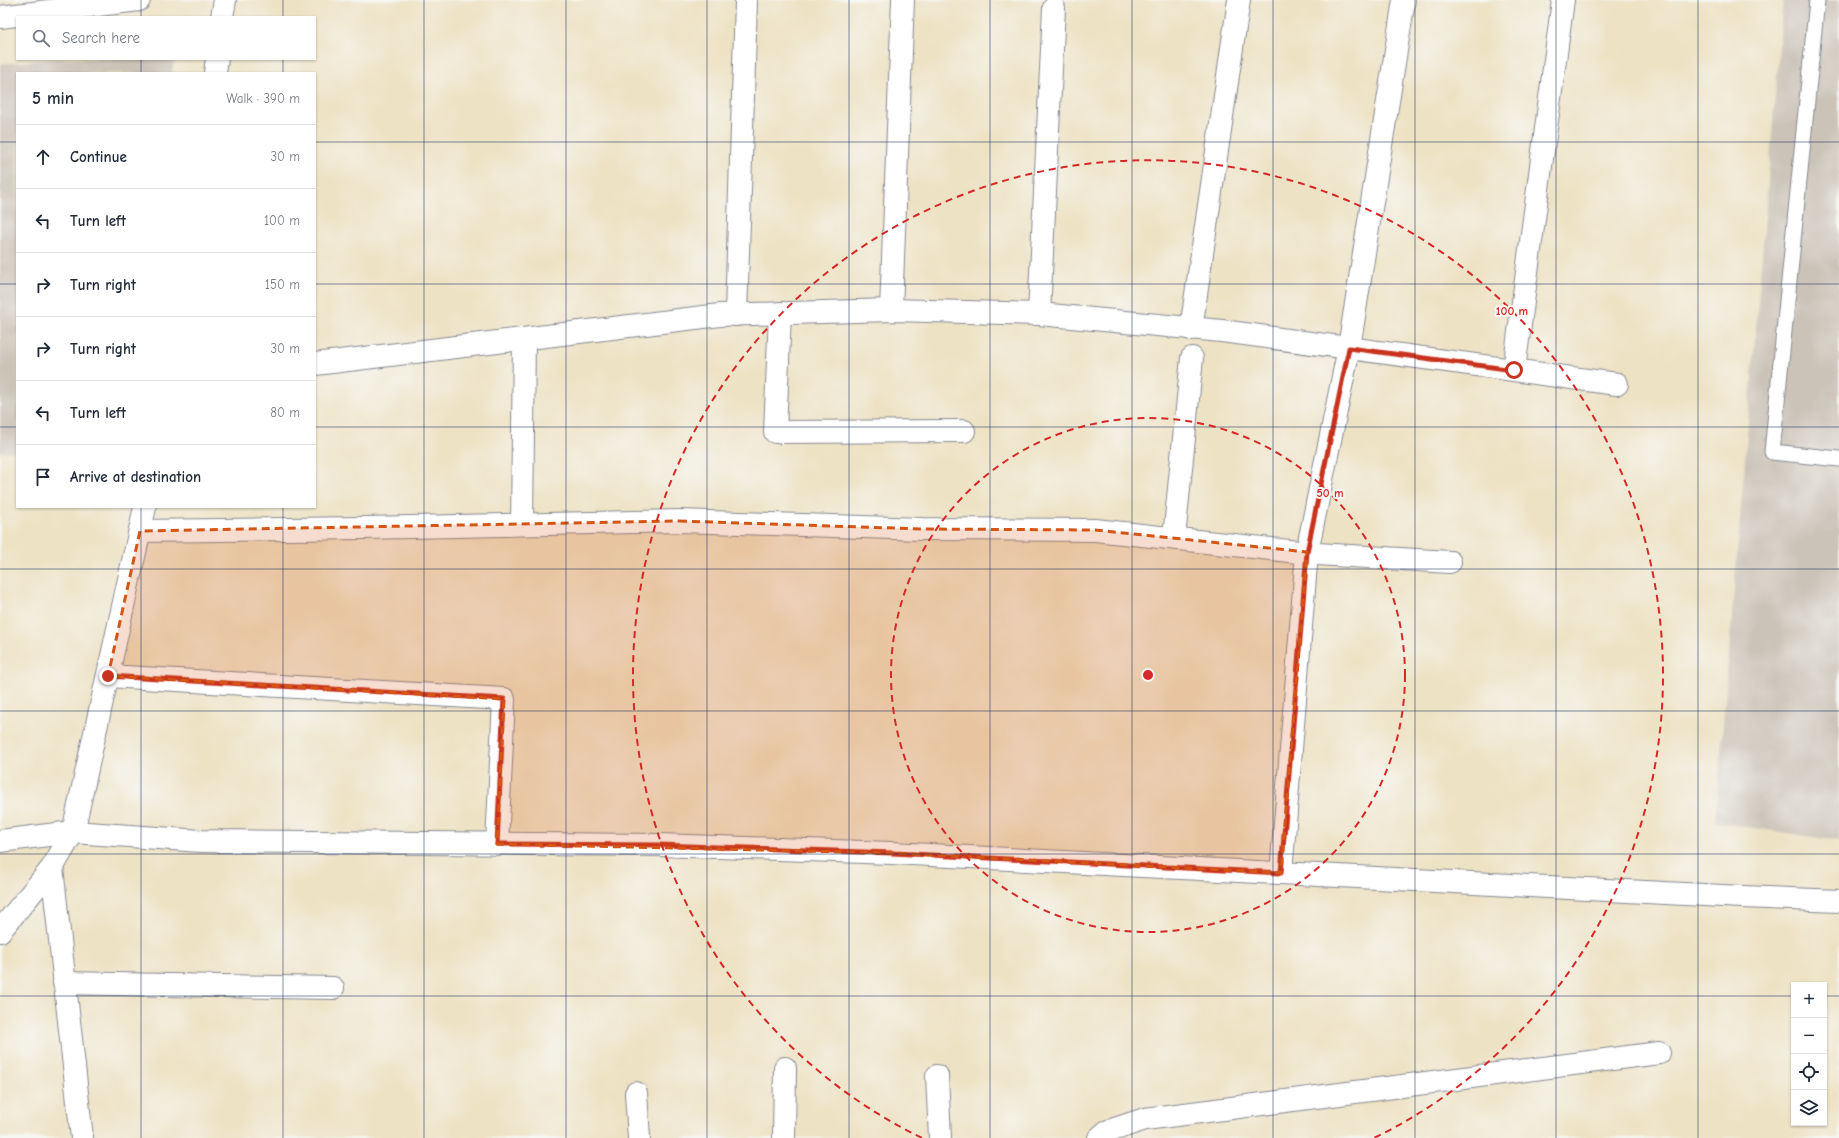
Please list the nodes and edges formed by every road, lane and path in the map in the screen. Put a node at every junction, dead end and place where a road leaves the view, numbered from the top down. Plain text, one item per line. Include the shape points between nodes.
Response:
1 (139, 0) edge
2 (224, 0) edge
3 (903, 0) edge
4 (1239, 0) edge
5 (1404, 0) edge
6 (1563, 0) edge
7 (1817, 0) edge
8 (746, 2) dead end
9 (1054, 8) dead end
10 (222, 16) edge
11 (0, 17) edge
12 (217, 60) edge
13 (215, 72) edge
14 (891, 310) junction
15 (780, 314) junction
16 (1039, 314) junction
17 (736, 315) junction
18 (1191, 329) junction
19 (524, 339) junction
20 (1349, 348) junction
21 (1192, 358) dead end
22 (316, 364) edge
23 (1514, 370) junction
24 (1617, 384) dead end
25 (964, 431) dead end
26 (1839, 459) edge
27 (145, 508) edge
28 (522, 524) junction
29 (140, 531) junction
30 (1174, 538) junction
31 (1307, 552) junction
32 (1450, 562) dead end
33 (108, 676) junction
34 (73, 832) junction
35 (0, 841) edge
36 (497, 844) junction
37 (52, 868) junction
38 (1281, 873) junction
39 (1839, 901) edge
40 (0, 931) edge
41 (64, 983) junction
42 (333, 988) dead end
43 (1659, 1053) dead end
44 (785, 1068) dead end
45 (937, 1076) dead end
46 (636, 1093) dead end
47 (82, 1138) edge
48 (639, 1138) edge
49 (784, 1138) edge
50 (940, 1138) edge
51 (1099, 1138) edge

1 - 11 street
2 - 10 street
3 - 14 street
4 - 18 street
5 - 20 street
6 - 23 street
7 - 26 lane via 1772,452
8 - 17 street
9 - 16 street
12 - 13 street
14 - 15 street
14 - 16 street
15 - 17 street
15 - 25 street via 775,432
16 - 18 street
17 - 19 street
18 - 20 street
19 - 22 street
19 - 28 street
20 - 23 street
20 - 31 street
21 - 30 street
23 - 24 street
27 - 29 street
28 - 29 street
28 - 30 street via 679,520 922,529 1095,530
29 - 33 street
30 - 31 street
31 - 32 street
31 - 38 street
33 - 34 street
33 - 36 street via 504,699
34 - 35 street
34 - 36 street via 201,840
34 - 37 street
36 - 38 street via 659,845 884,852
37 - 40 street
37 - 41 street
38 - 39 street
41 - 42 street
41 - 47 street
43 - 51 street via 1145,1119 1106,1132
44 - 49 street
45 - 50 street
46 - 48 street

